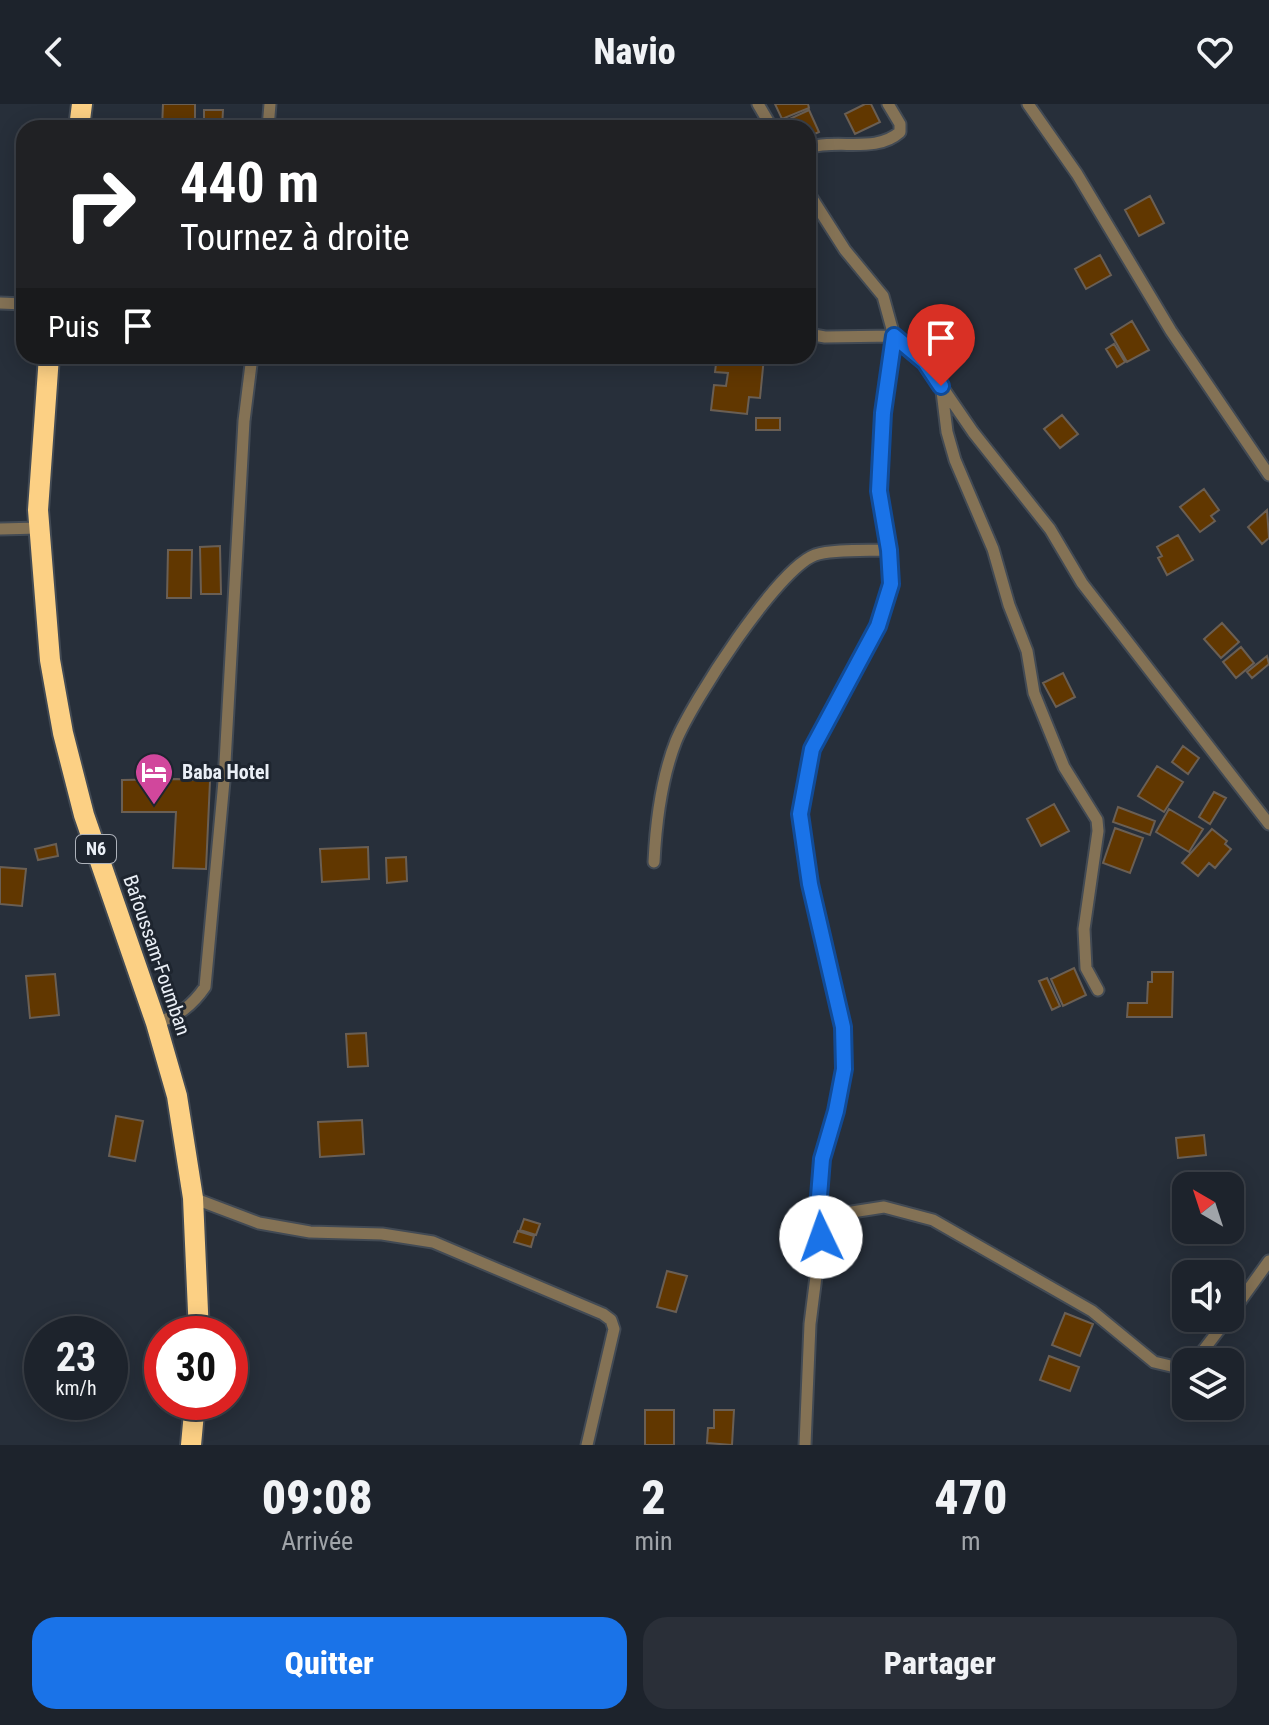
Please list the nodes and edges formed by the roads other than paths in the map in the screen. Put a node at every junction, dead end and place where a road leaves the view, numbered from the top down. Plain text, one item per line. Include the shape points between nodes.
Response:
1 (888, 104) edge
2 (1028, 104) edge
3 (816, 146) edge
4 (816, 205) edge
5 (816, 335) edge
6 (894, 336) junction
7 (48, 364) edge
8 (251, 364) edge
9 (941, 386) junction
10 (1269, 475) edge
11 (39, 528) junction
12 (0, 529) edge
13 (889, 550) junction
14 (1269, 824) edge
15 (654, 862) dead end
16 (1098, 990) dead end
17 (156, 1023) junction
18 (193, 1198) junction
19 (821, 1237) junction
20 (1269, 1261) edge
21 (1244, 1295) edge
22 (198, 1316) edge
23 (1172, 1366) edge
24 (193, 1420) edge
25 (191, 1445) edge
26 (587, 1445) edge
27 (805, 1445) edge

1 - 3 street via 900,124 893,138 879,144
2 - 10 street
4 - 6 street via 883,296
5 - 6 street
6 - 9 street via 925,362
6 - 13 street via 879,491
7 - 11 highway, Bafoussam-Foumban / N6
8 - 17 street via 205,987 193,1005
9 - 14 street via 1050,529 1082,583
9 - 16 street via 955,460 993,549 1027,651 1034,693 1064,767 1097,820 1084,929 1086,968
11 - 12 street
11 - 17 highway, Bafoussam-Foumban / N6 via 50,660 63,733 84,815
13 - 15 street via 816,555 800,565 743,629 676,741 656,814
13 - 19 street via 887,605 812,749 800,814 843,1027 844,1069 822,1159
17 - 18 highway, Bafoussam-Foumban / N6 via 177,1096
18 - 22 highway, Bafoussam-Foumban / N6
18 - 26 street via 259,1223 433,1242 603,1314 614,1329
19 - 23 street via 831,1223 852,1212 884,1207 933,1220 1092,1311 1154,1362
19 - 27 street via 810,1324
20 - 21 street
24 - 25 highway

